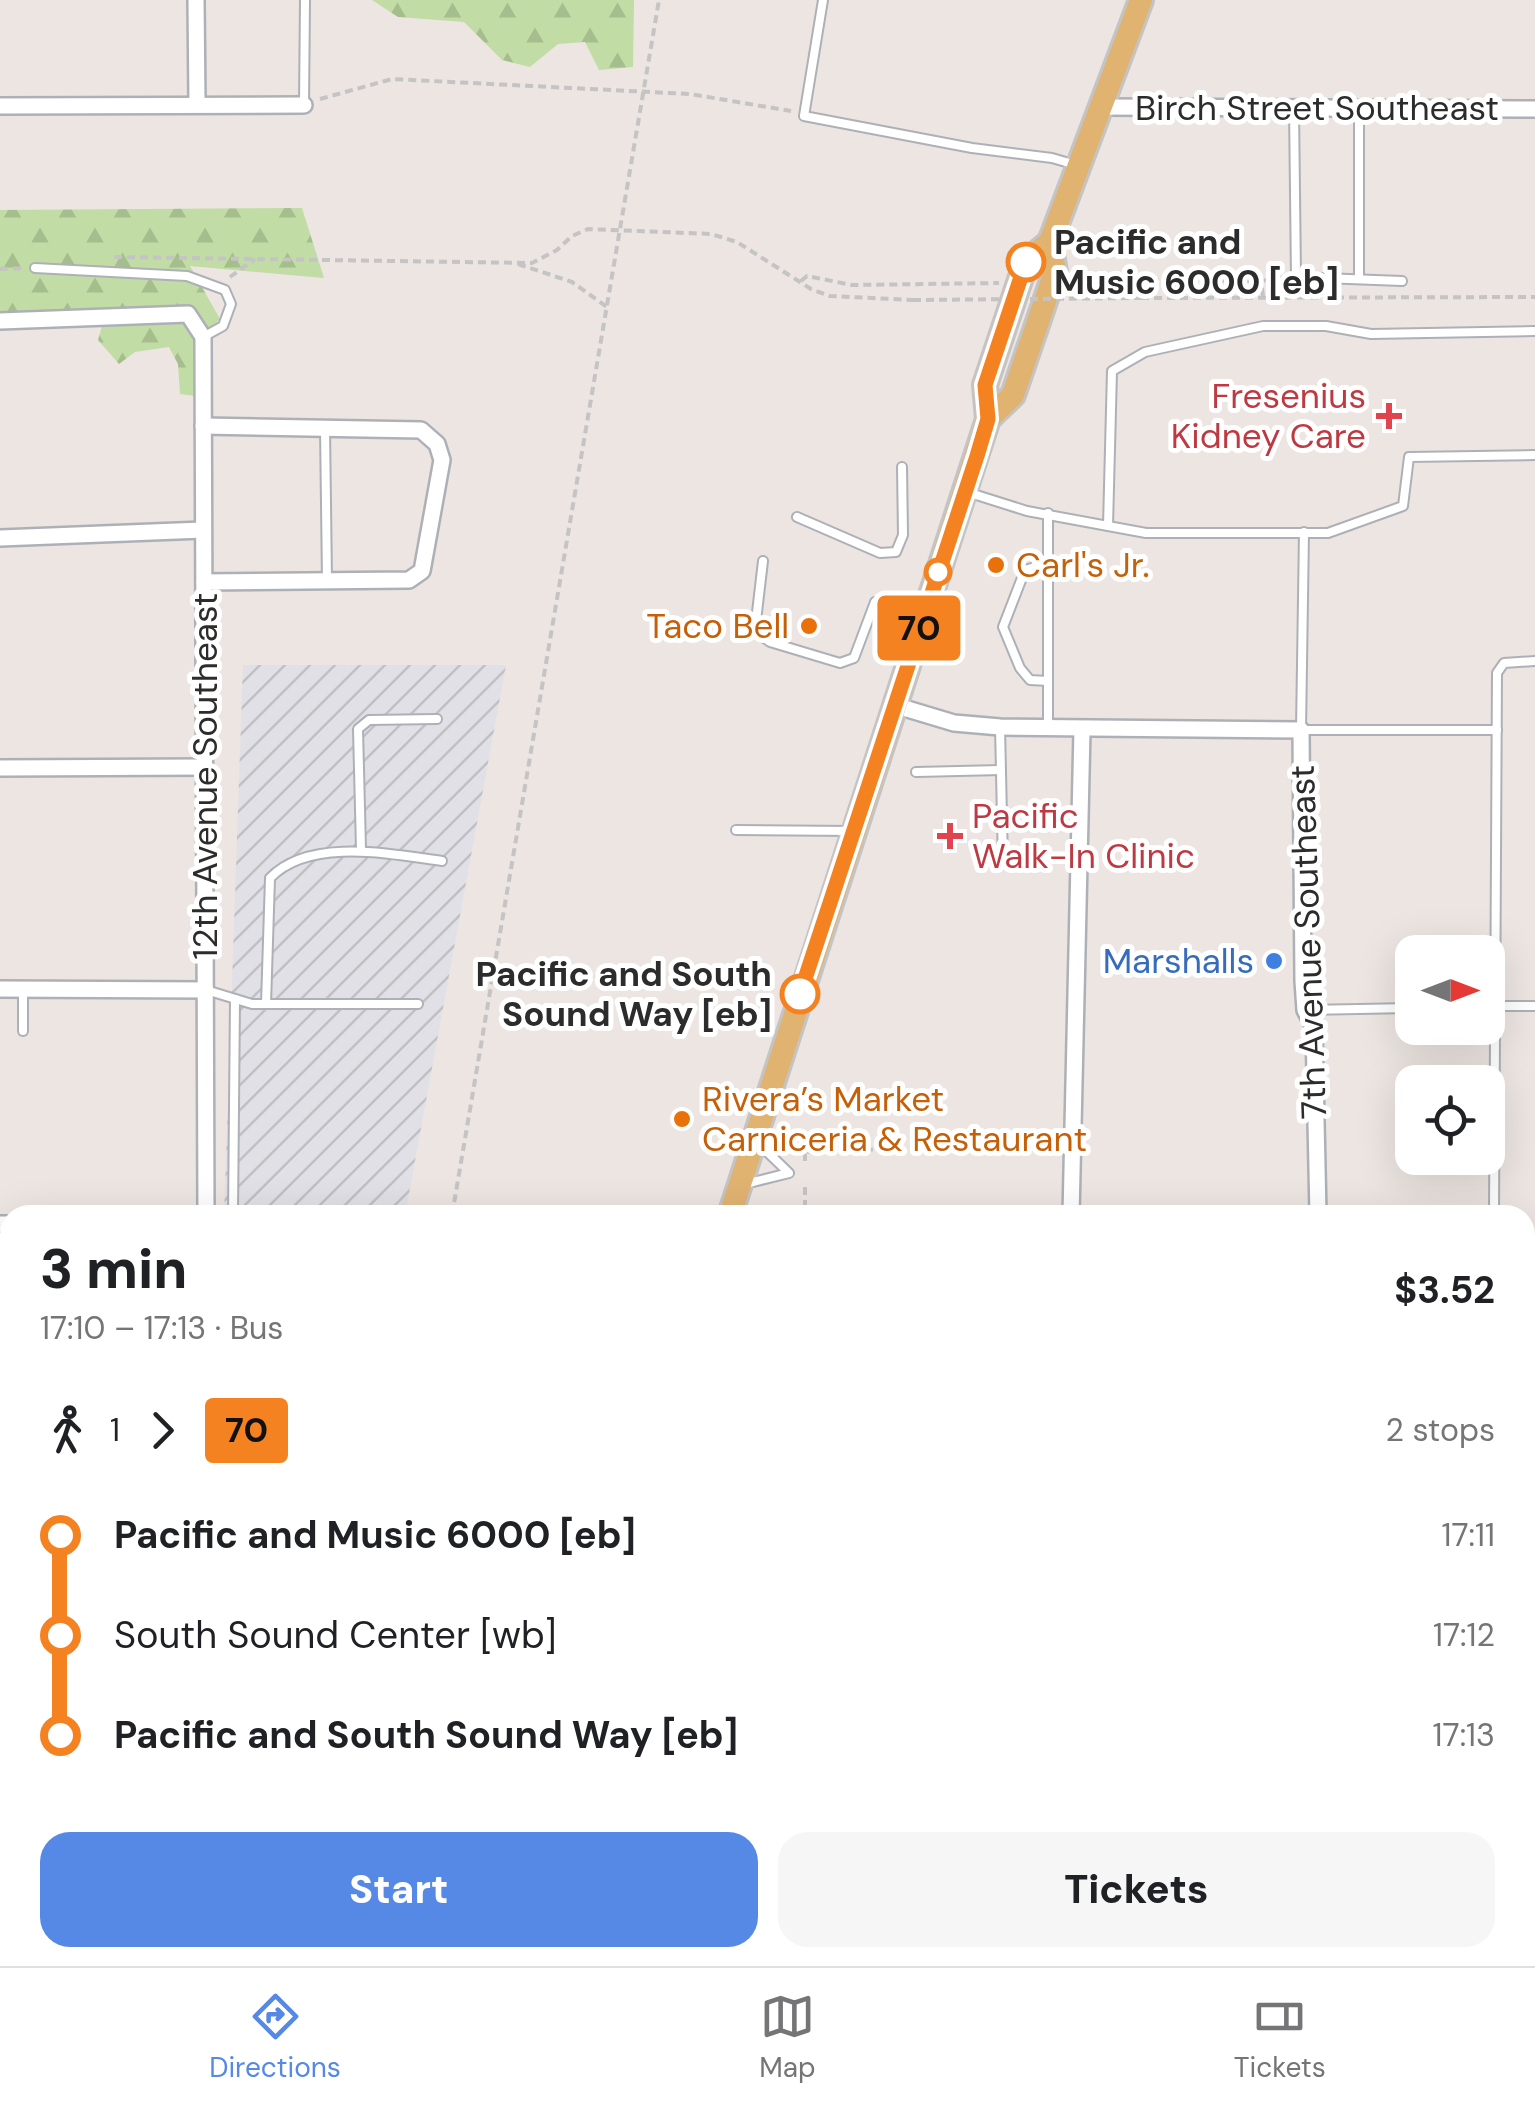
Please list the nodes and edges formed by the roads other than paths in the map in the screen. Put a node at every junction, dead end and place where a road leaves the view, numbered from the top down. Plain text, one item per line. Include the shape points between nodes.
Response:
1 (196, 0) edge
2 (305, 0) edge
3 (823, 0) edge
4 (1141, 0) edge
5 (198, 103) junction
6 (304, 104) joint
7 (0, 106) edge
8 (1099, 108) junction
9 (1294, 108) junction
10 (1359, 108) junction
11 (1535, 109) edge
12 (1076, 165) junction
13 (35, 268) road end
14 (1359, 279) junction
15 (1402, 281) dead end
16 (0, 321) edge
17 (1535, 332) edge
18 (203, 337) junction
19 (203, 426) junction
20 (325, 428) junction
21 (1535, 455) edge
22 (902, 466) dead end
23 (965, 492) junction
24 (1048, 513) junction
25 (798, 518) dead end
26 (1108, 526) junction
27 (204, 530) junction
28 (1304, 532) junction
29 (0, 538) edge
30 (763, 561) dead end
31 (1048, 564) junction
32 (328, 580) junction
33 (204, 582) junction
34 (875, 602) dead end
35 (1535, 661) edge
36 (1048, 682) junction
37 (894, 705) junction
38 (437, 719) dead end
39 (1000, 727) junction
40 (1048, 729) junction
41 (1082, 730) junction
42 (1301, 730) junction
43 (1497, 730) junction
44 (205, 767) junction
45 (0, 768) edge
46 (1001, 770) junction
47 (916, 772) dead end
48 (736, 830) dead end
49 (852, 831) junction
50 (362, 849) junction
51 (442, 861) dead end
52 (1003, 864) dead end
53 (1493, 935) edge
54 (0, 990) edge
55 (24, 990) junction
56 (206, 990) junction
57 (235, 999) junction
58 (266, 1004) junction
59 (418, 1004) dead end
60 (1505, 1006) edge
61 (1535, 1006) edge
62 (1395, 1008) edge
63 (1306, 1010) junction
64 (24, 1031) dead end
65 (1492, 1045) edge
66 (754, 1139) junction
67 (740, 1185) junction
68 (206, 1205) edge
69 (232, 1205) edge
70 (733, 1205) edge
71 (1072, 1205) edge
72 (1318, 1205) edge
73 (1494, 1205) edge
74 (1535, 1744) edge
75 (1535, 1791) edge
76 (1535, 1876) edge

1 - 5 street
2 - 6 lane
3 - 12 lane via 804,116
4 - 8 main road
5 - 6 street
5 - 7 street
8 - 9 street, Birch Street Southeast
8 - 12 main road
9 - 10 street, Birch Street Southeast
9 - 14 lane via 1296,277
10 - 11 street, Birch Street Southeast
10 - 14 lane
12 - 23 main road via 1050,242 1055,272 1013,395 988,419
13 - 18 lane via 187,276 218,287 231,304 228,318
14 - 15 lane
16 - 18 street via 188,314
17 - 26 lane via 1371,334 1262,326 1145,352 1112,371
18 - 19 street, 12th Avenue Southeast
19 - 20 street
19 - 27 street, 12th Avenue Southeast
20 - 32 lane
20 - 32 street via 421,430 437,444 442,460 422,571 410,580
21 - 28 lane via 1409,456 1403,506 1341,530
22 - 25 lane via 903,535 896,552 880,553
23 - 24 lane
23 - 37 main road
24 - 26 lane
24 - 31 lane
26 - 28 lane via 1146,533
27 - 29 street
27 - 33 street, 12th Avenue Southeast
28 - 42 lane
30 - 34 lane via 756,621 770,642 848,661
31 - 36 lane
31 - 36 lane via 1024,570 1004,627 1020,668 1030,680
32 - 33 street
33 - 44 street, 12th Avenue Southeast
35 - 43 lane via 1504,663 1497,673
36 - 40 lane
37 - 39 street via 954,723
37 - 49 main road
38 - 50 lane via 370,720 358,729
39 - 40 street
39 - 46 lane
40 - 41 street
41 - 42 street
41 - 71 street
42 - 43 lane
42 - 63 street, 7th Avenue Southeast
43 - 53 lane
44 - 45 street
44 - 56 street, 12th Avenue Southeast
46 - 47 lane
46 - 52 lane
48 - 49 lane
49 - 66 main road
50 - 51 lane
50 - 58 lane via 284,862 270,878
54 - 55 street
55 - 56 street
55 - 64 lane
56 - 57 lane
56 - 68 street, 12th Avenue Southeast
57 - 58 lane
57 - 69 lane
58 - 59 lane
60 - 61 lane
62 - 63 lane
63 - 72 street, 7th Avenue Southeast via 1314,1027
65 - 73 lane
66 - 67 main road
66 - 67 lane via 790,1173
67 - 70 main road
74 - 75 lane
75 - 76 lane

